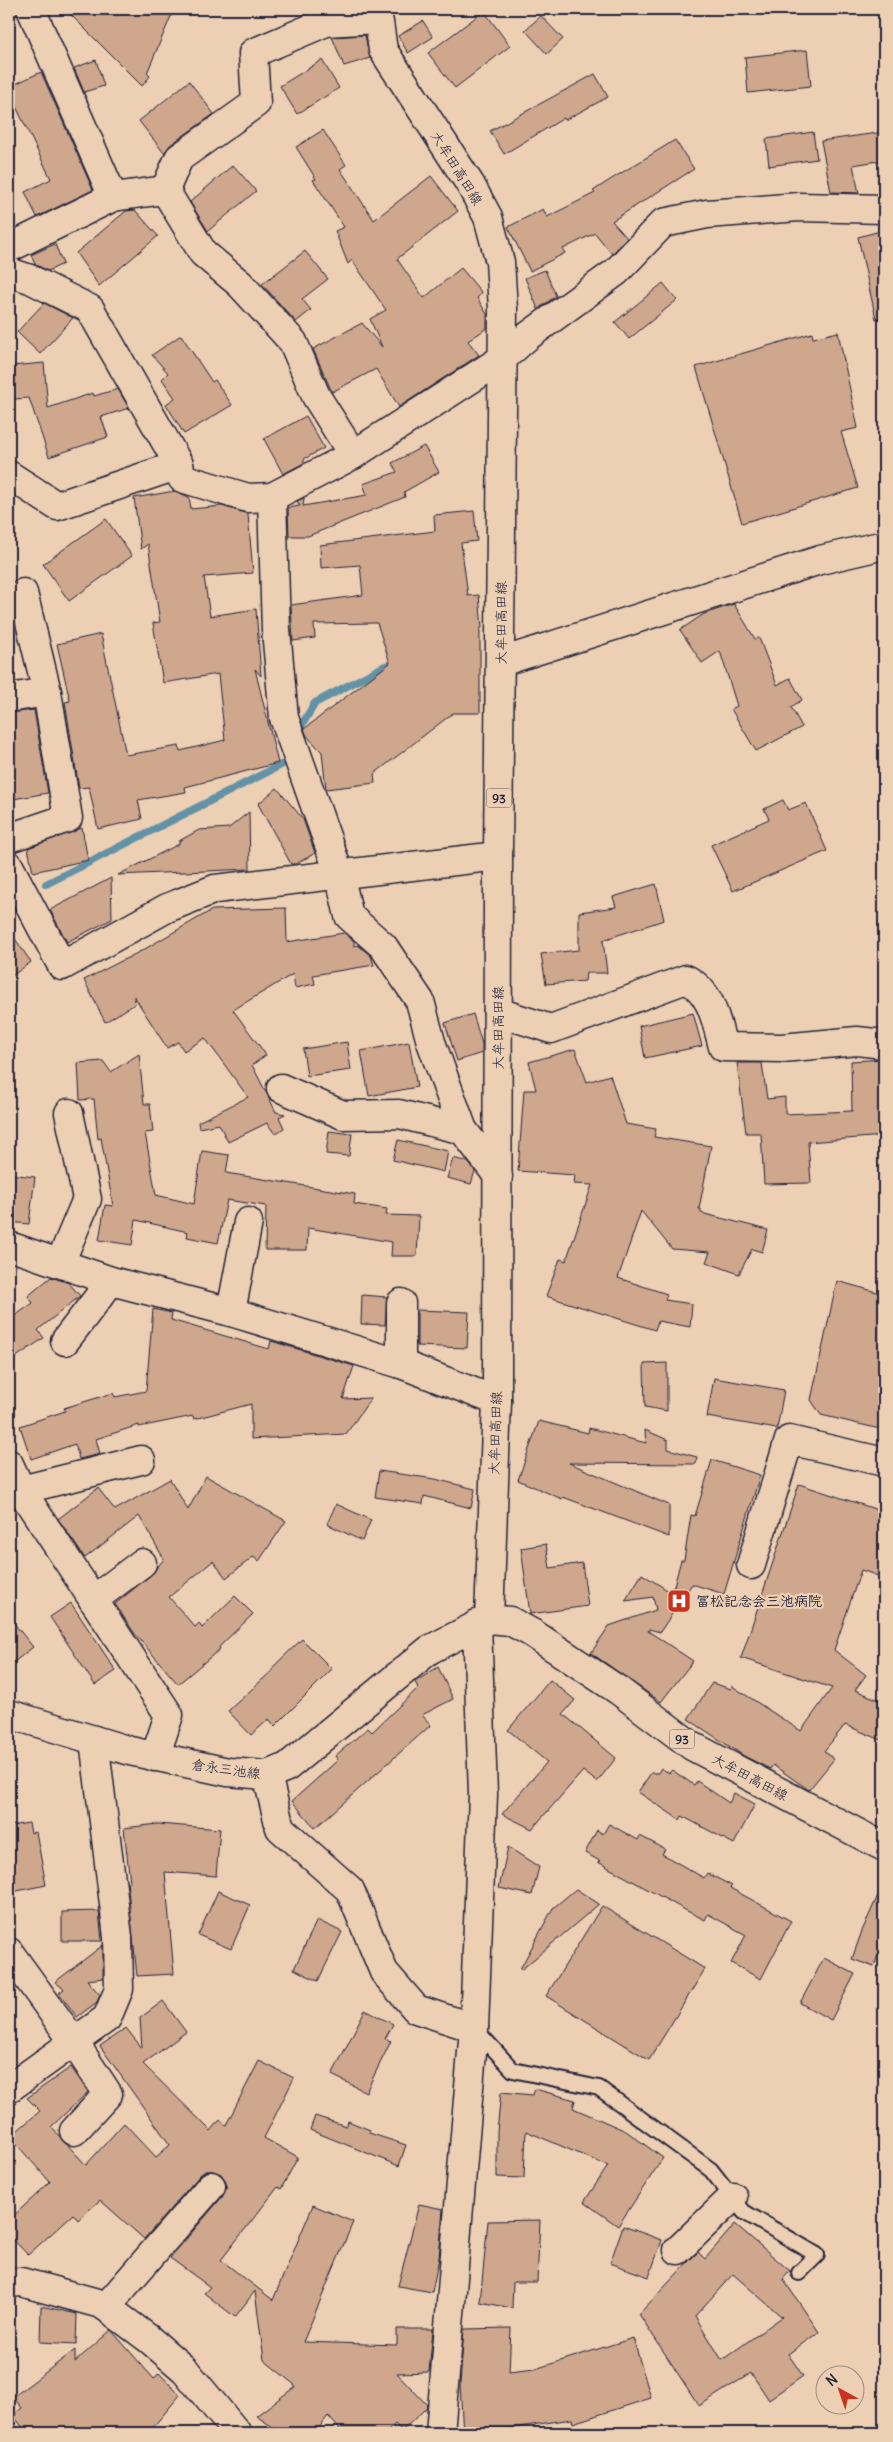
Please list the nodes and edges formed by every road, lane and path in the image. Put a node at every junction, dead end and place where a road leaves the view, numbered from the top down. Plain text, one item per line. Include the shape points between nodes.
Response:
1 (31, 9) edge
2 (377, 14) edge
3 (165, 190) junction
4 (113, 197) junction
5 (884, 209) edge
6 (9, 248) edge
7 (9, 272) edge
8 (502, 359) junction
9 (353, 455) junction
10 (179, 465) junction
11 (9, 475) edge
12 (272, 497) junction
13 (884, 545) edge
14 (23, 593) dead end
15 (501, 662) junction
16 (47, 692) junction
17 (9, 698) edge
18 (9, 838) edge
19 (498, 856) junction
20 (9, 866) edge
21 (339, 873) junction
22 (498, 1012) junction
23 (884, 1044) edge
24 (282, 1088) dead end
25 (69, 1112) dead end
26 (463, 1130) junction
27 (498, 1176) junction
28 (248, 1222) dead end
29 (9, 1246) edge
30 (60, 1263) junction
31 (111, 1281) junction
32 (401, 1303) dead end
33 (231, 1312) junction
34 (65, 1341) dead end
35 (401, 1364) junction
36 (497, 1401) junction
37 (141, 1460) dead end
38 (884, 1462) edge
39 (9, 1464) edge
40 (21, 1490) junction
41 (142, 1563) dead end
42 (752, 1565) dead end
43 (93, 1600) junction
44 (483, 1621) junction
45 (9, 1714) edge
46 (94, 1740) junction
47 (155, 1757) junction
48 (267, 1775) junction
49 (884, 1847) edge
50 (9, 1952) edge
51 (474, 2028) junction
52 (74, 2042) junction
53 (11, 2087) dead end
54 (74, 2131) dead end
55 (211, 2186) dead end
56 (733, 2197) junction
57 (678, 2250) dead end
58 (799, 2273) dead end
59 (13, 2278) edge
60 (106, 2308) junction
61 (237, 2433) edge
62 (440, 2433) edge

1 - 4 street
2 - 3 street via 326,22 253,54 256,103 179,158
2 - 8 street, 大牟田高田線 / 93 via 383,50 488,217 500,262
3 - 4 street
3 - 9 street via 203,253 240,284 293,342 316,396
4 - 6 street
5 - 8 street via 798,207 707,214 663,223 616,272 528,336
7 - 10 street via 90,309
8 - 9 street
8 - 15 street, 大牟田高田線 / 93
9 - 12 street
10 - 11 street via 57,506
10 - 12 street via 182,478 248,498
12 - 21 street via 276,630 284,718
13 - 15 street via 820,560
14 - 16 street
15 - 19 street, 大牟田高田線 / 93
16 - 17 street
16 - 18 street via 68,818
19 - 21 street
19 - 22 street, 大牟田高田線 / 93
20 - 21 street via 62,966 167,908 215,889
21 - 26 street via 349,916 383,946 420,1001 431,1042
22 - 23 street via 551,1029 686,979 697,984 710,1002 723,1046 782,1048 858,1041
22 - 27 street, 大牟田高田線 / 93
24 - 26 street via 343,1115 399,1114
25 - 30 street via 87,1199
26 - 27 street
27 - 36 street, 大牟田高田線 / 93
28 - 33 street
29 - 30 street
30 - 31 street
31 - 33 street
31 - 34 street
32 - 35 street
33 - 35 street
35 - 36 street
36 - 44 street, 大牟田高田線 / 93
37 - 40 street
38 - 42 street via 789,1440
39 - 40 street
40 - 43 street
41 - 43 street
43 - 47 street via 170,1716
44 - 48 street, 倉永三池線 via 429,1650 287,1768
44 - 49 street, 大牟田高田線 / 93 via 510,1621 532,1633 618,1690 692,1746
44 - 51 street via 483,1794
45 - 46 street, 倉永三池線
46 - 47 street, 倉永三池線
46 - 52 street via 118,1937 119,1989 107,2018
47 - 48 street, 倉永三池線 via 228,1772
48 - 51 street via 280,1828 350,1890 384,1972 416,2009
50 - 52 street
51 - 56 lane via 513,2070 600,2088 711,2170
51 - 62 street
52 - 53 street
52 - 54 street via 108,2094
55 - 60 street
56 - 57 street
56 - 58 lane via 744,2212 817,2255
59 - 60 street
60 - 61 street via 185,2370

